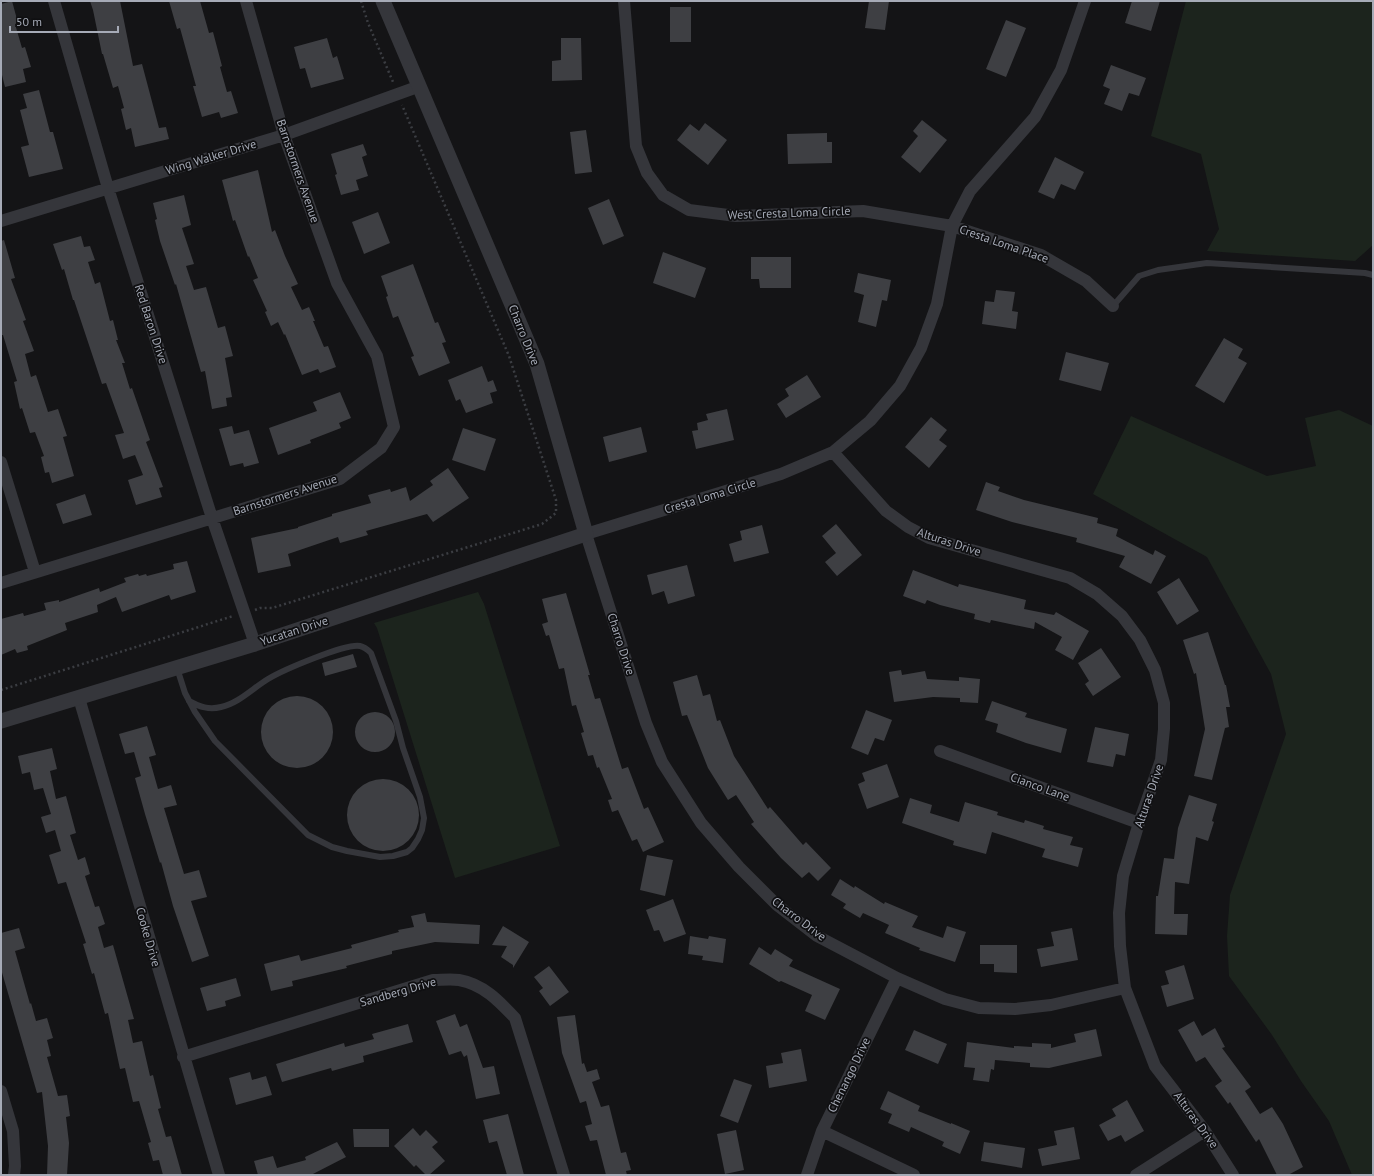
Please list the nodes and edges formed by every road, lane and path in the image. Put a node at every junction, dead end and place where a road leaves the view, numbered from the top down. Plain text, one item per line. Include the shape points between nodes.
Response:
1 (54, 1) edge
2 (246, 1) edge
3 (361, 1) edge
4 (383, 1) edge
5 (624, 1) edge
6 (1085, 1) edge
7 (420, 86) junction
8 (398, 95) junction
9 (284, 134) junction
10 (108, 188) junction
11 (1, 221) edge
12 (952, 226) junction
13 (1373, 275) edge
14 (1113, 306) joint
15 (833, 452) junction
16 (1, 462) edge
17 (212, 518) junction
18 (586, 534) junction
19 (35, 572) junction
20 (1, 583) edge
21 (245, 613) junction
22 (255, 644) junction
23 (177, 668) junction
24 (1, 690) edge
25 (79, 698) junction
26 (189, 701) junction
27 (1, 721) edge
28 (940, 751) dead end
29 (1139, 823) junction
30 (896, 978) junction
31 (1125, 988) junction
32 (183, 1057) junction
33 (1, 1091) edge
34 (822, 1131) junction
35 (1205, 1132) junction
36 (14, 1175) edge
37 (218, 1175) edge
38 (564, 1175) edge
39 (807, 1175) edge
40 (914, 1175) edge
41 (1136, 1175) edge
42 (1233, 1175) edge

1 - 10 street, Red Baron Drive
2 - 9 street, Barnstormers Avenue
3 - 8 path
4 - 7 street, Charro Drive
5 - 12 street, West Cresta Loma Circle via 636,146 647,173 662,195 689,210 736,216 863,210
6 - 12 street, Cresta Loma Circle via 1061,70 1035,117 970,191
7 - 8 street, Wing Walker Drive
7 - 18 street, Charro Drive via 537,364
8 - 9 street, Wing Walker Drive
8 - 21 path via 509,356 556,500 556,514 542,524 272,608 260,608
9 - 10 street, Wing Walker Drive
9 - 17 street, Barnstormers Avenue via 337,283 376,356 394,427 381,448 340,479
10 - 11 street, Wing Walker Drive
10 - 17 street, Red Baron Drive
12 - 14 street, Cresta Loma Place via 1041,255 1086,281
12 - 15 street, Cresta Loma Circle via 937,304 921,348 900,386 870,421
13 - 14 lane via 1208,263 1158,270 1139,276
15 - 18 street, Cresta Loma Circle via 781,474
15 - 29 street, Alturas Drive via 886,511 908,527 929,538 1070,578 1097,594 1122,616 1140,640 1155,670 1164,703 1161,760
16 - 19 street
17 - 19 street, Barnstormers Avenue
17 - 21 street, Red Baron Drive
18 - 22 street, Yucatan Drive
18 - 30 street, Charro Drive via 646,723 662,762 701,823 739,867 777,904 817,936
19 - 20 street, Barnstormers Avenue
21 - 22 street, Red Baron Drive
21 - 24 path
22 - 23 street, Yucatan Drive
23 - 25 street, Yucatan Drive
23 - 26 lane
25 - 27 street, Yucatan Drive
25 - 32 street, Cooke Drive
26 - 26 lane via 215,741 308,835 332,847 380,857 407,852 418,839 424,818 420,797 396,721 371,653 366,648 345,647 289,668 224,707 210,709
28 - 29 street, Cianco Lane
29 - 31 street, Alturas Drive via 1124,876 1119,913
30 - 31 street, Charro Drive via 945,999 979,1008 1015,1009 1044,1006
30 - 34 street, Chenango Drive
31 - 35 street, Alturas Drive via 1155,1066
32 - 37 street, Cooke Drive
32 - 38 street, Sandberg Drive via 433,980 458,980 480,987 499,1000 515,1018
33 - 36 street via 13,1131
34 - 39 street, Chenango Drive
34 - 40 street
35 - 41 street
35 - 42 street, Alturas Drive

